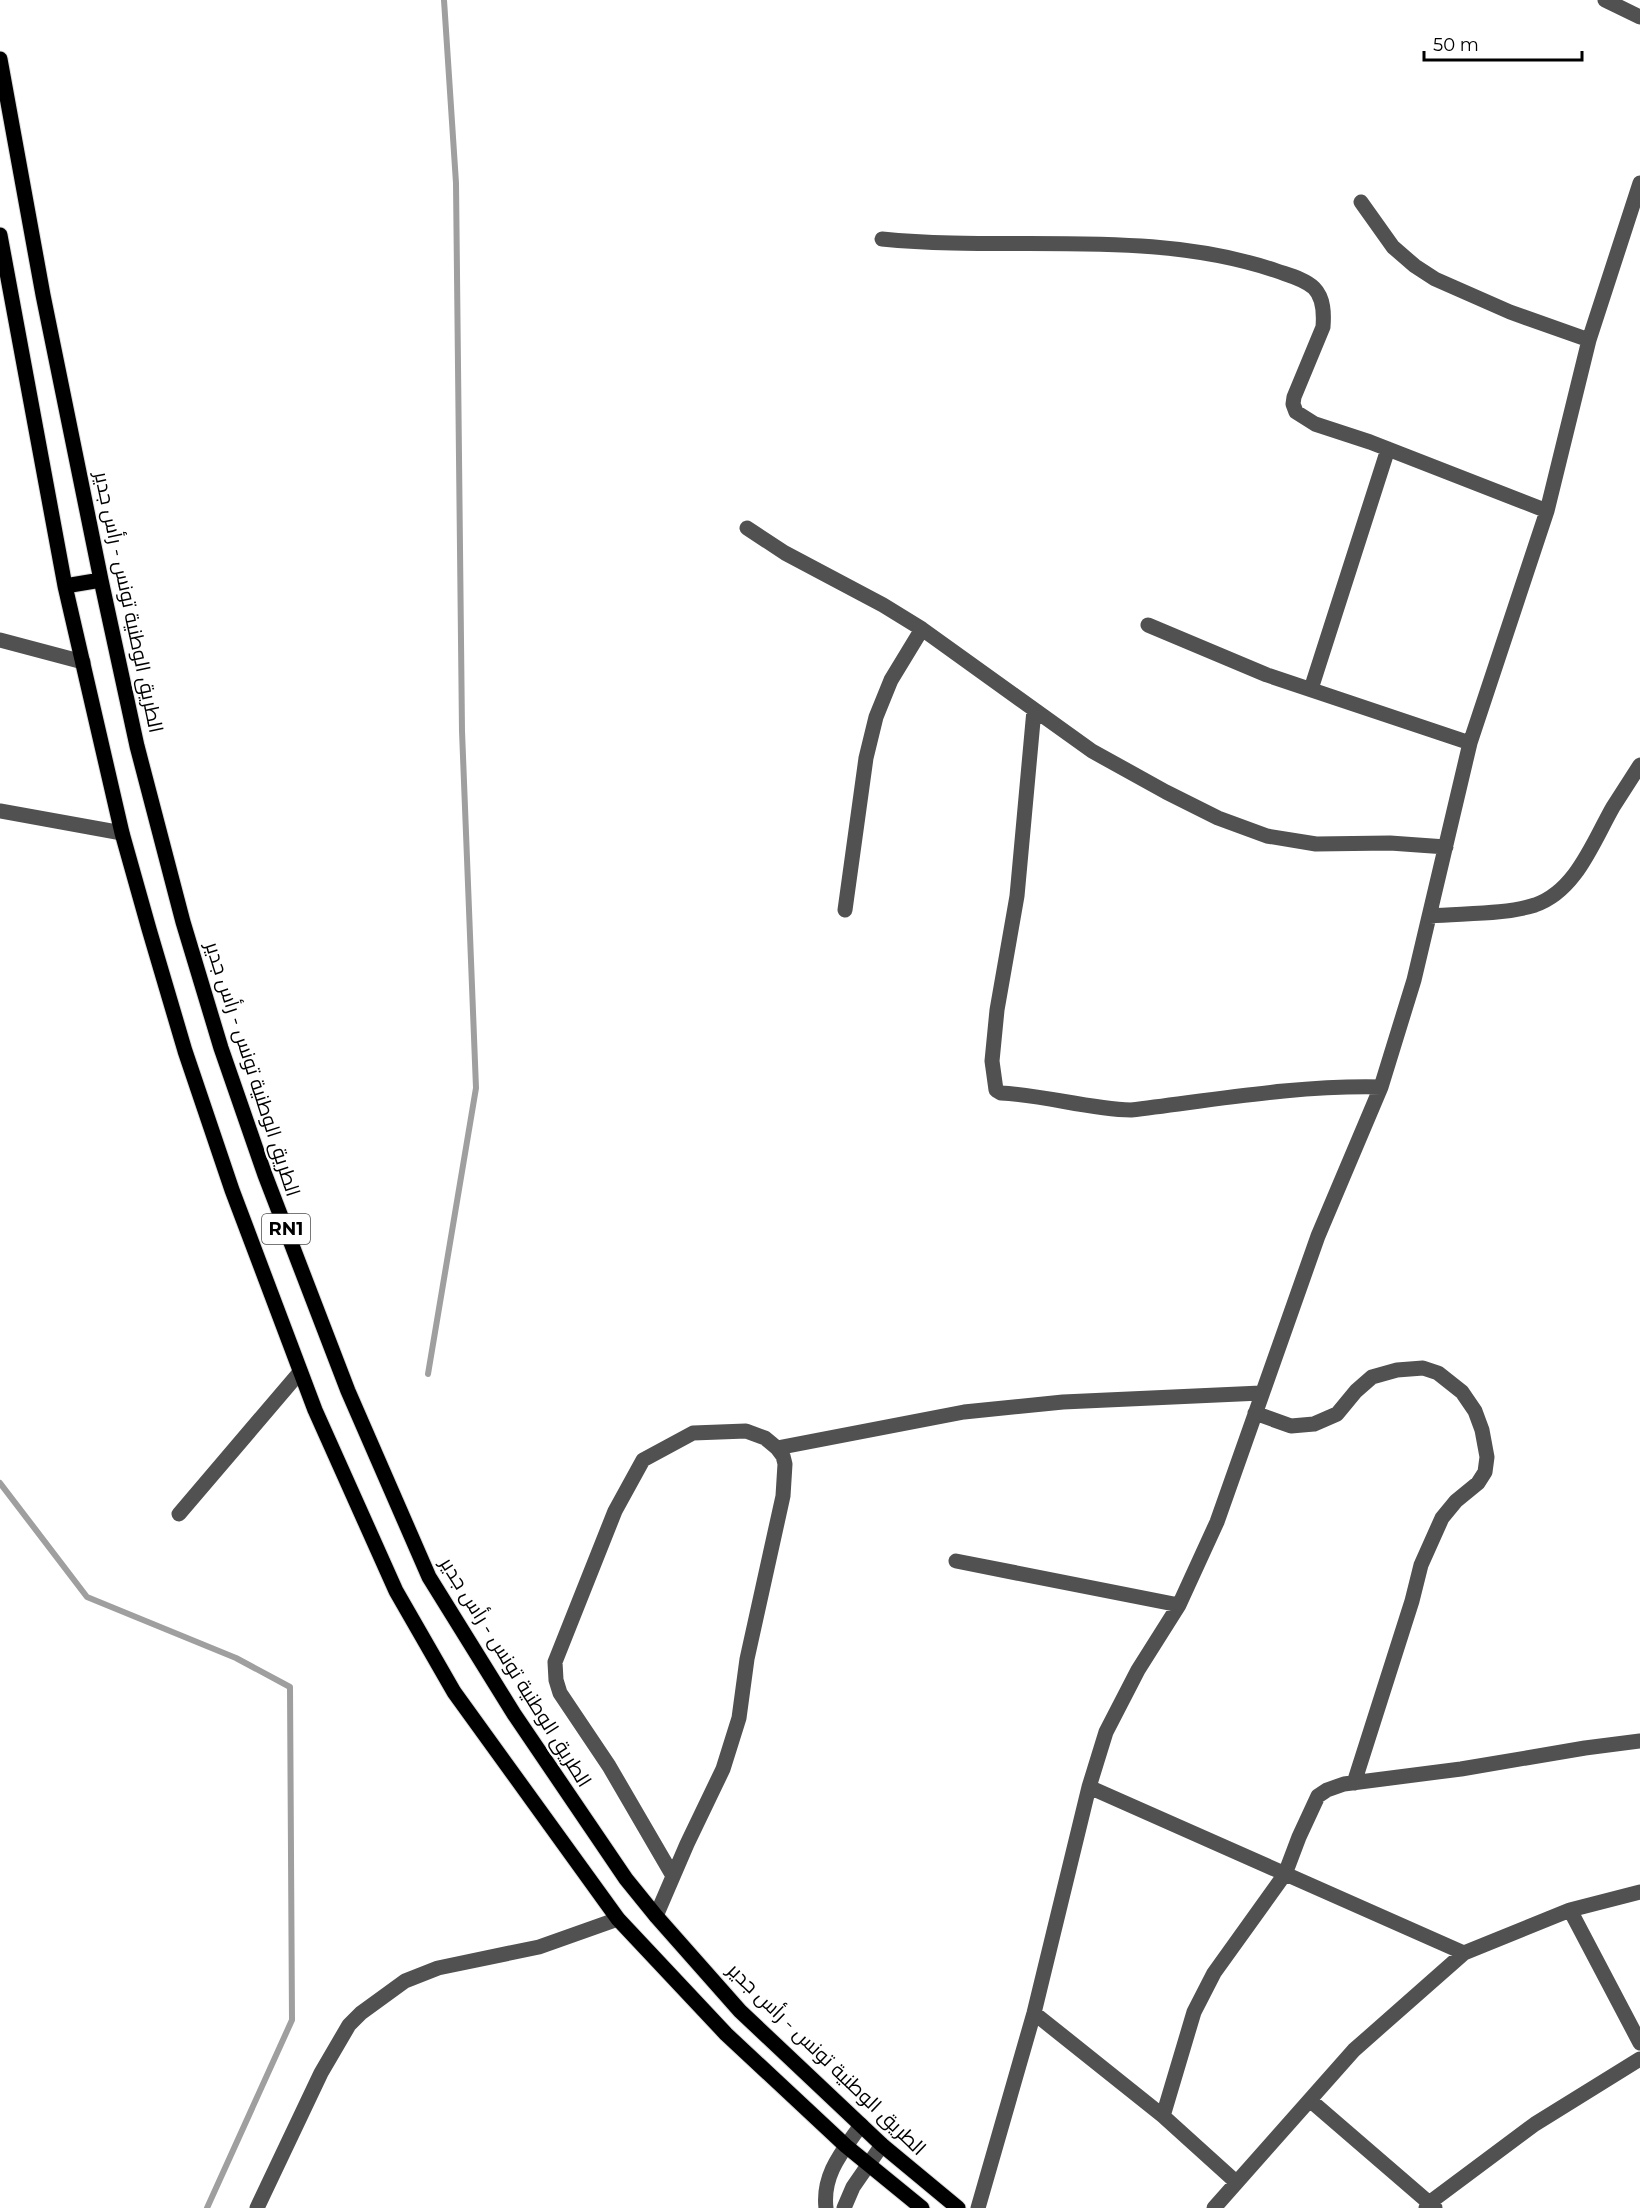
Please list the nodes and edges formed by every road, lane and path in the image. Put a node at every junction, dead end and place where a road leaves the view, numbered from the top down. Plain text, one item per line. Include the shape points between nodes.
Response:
1 (1605, 0) edge
2 (1640, 17) edge
3 (0, 59) edge
4 (1640, 183) edge
5 (1361, 202) dead end
6 (0, 235) edge
7 (882, 239) dead end
8 (1589, 339) junction
9 (1388, 449) junction
10 (1547, 511) junction
11 (747, 528) dead end
12 (101, 580) junction
13 (65, 586) junction
14 (1148, 625) dead end
15 (922, 629) junction
16 (0, 640) edge
17 (83, 662) junction
18 (1311, 690) junction
19 (1034, 710) junction
20 (1470, 743) junction
21 (1638, 772) edge
22 (0, 811) edge
23 (122, 833) junction
24 (1446, 847) junction
25 (845, 910) dead end
26 (1430, 916) junction
27 (1381, 1087) junction
28 (300, 1372) junction
29 (1261, 1393) junction
30 (1255, 1413) junction
31 (777, 1448) junction
32 (179, 1514) dead end
33 (956, 1562) dead end
34 (1179, 1605) junction
35 (1640, 1741) edge
36 (1354, 1783) junction
37 (1089, 1787) junction
38 (1285, 1874) junction
39 (673, 1875) junction
40 (1640, 1892) edge
41 (1570, 1910) junction
42 (656, 1916) junction
43 (618, 1919) junction
44 (1464, 1953) junction
45 (1034, 2013) junction
46 (1640, 2043) edge
47 (1640, 2059) edge
48 (1311, 2101) junction
49 (1162, 2116) junction
50 (861, 2125) junction
51 (882, 2145) junction
52 (846, 2146) junction
53 (869, 2163) junction
54 (1236, 2182) junction
55 (1430, 2206) edge
56 (256, 2208) edge
57 (826, 2208) edge
58 (844, 2208) edge
59 (922, 2208) edge
60 (958, 2208) edge
61 (978, 2208) edge
62 (1214, 2208) edge

1 - 2 street
3 - 12 main road, الطريق الوطنية تونس - رأس جدير / RN1
4 - 8 street
5 - 8 street via 1393,248 1435,279 1510,312
6 - 13 main road, RN1
7 - 9 street via 928,244 1153,246 1247,261 1292,276 1314,287 1324,314 1323,327 1294,397 1295,410 1315,424
8 - 10 street
9 - 10 street
9 - 18 street
10 - 20 street
11 - 15 street
12 - 13 main road
12 - 42 main road, الطريق الوطنية تونس - رأس جدير / RN1 via 137,746 221,1048 348,1391 429,1577 514,1714 626,1879
13 - 17 main road, RN1
14 - 18 street
15 - 19 street
15 - 25 street via 891,680 876,717
16 - 17 street
17 - 23 main road, RN1
18 - 20 street
19 - 24 street via 1092,752 1218,818 1267,836 1316,844
19 - 27 street via 1017,896 992,1061 997,1092 1131,1110 1295,1089
20 - 24 street
21 - 26 street via 1586,858 1562,889 1534,905
22 - 23 street
23 - 28 main road, RN1 via 185,1051
24 - 26 street
26 - 27 street
27 - 29 street via 1318,1236
28 - 32 street
28 - 43 main road, RN1 via 396,1591 454,1692
29 - 30 street
29 - 31 street via 1063,1402 964,1412
30 - 34 street via 1217,1522
30 - 36 street via 1291,1426 1314,1424 1337,1414 1372,1377 1423,1368 1438,1373 1462,1392 1482,1430 1487,1457 1485,1472 1442,1518 1421,1565
31 - 39 street via 785,1464 783,1496 747,1659 739,1718 723,1769
31 - 39 street via 746,1431 693,1433 643,1460 615,1511 555,1662 561,1693
33 - 34 street
34 - 37 street via 1138,1670 1106,1732
35 - 36 street
36 - 38 street via 1318,1796
37 - 38 street
37 - 45 street
38 - 44 street
38 - 49 street via 1214,1973 1194,2012
39 - 42 street
40 - 41 street
41 - 44 street
41 - 46 street
42 - 50 main road, الطريق الوطنية تونس - رأس جدير / RN1 via 740,2011
43 - 52 main road, RN1 via 726,2034
43 - 56 street via 539,1947 438,1968 405,1981 361,2013 321,2073
44 - 48 street via 1354,2050
45 - 49 street
45 - 61 street
47 - 55 street via 1535,2124
48 - 54 street
48 - 55 street
49 - 54 street
50 - 51 main road, الطريق الوطنية تونس - رأس جدير / RN1
50 - 52 street
51 - 53 street
51 - 60 main road, الطريق الوطنية تونس - رأس جدير / RN1
52 - 53 main road, RN1
52 - 57 street via 831,2168 825,2188
53 - 58 street
53 - 59 main road, RN1
54 - 62 street

